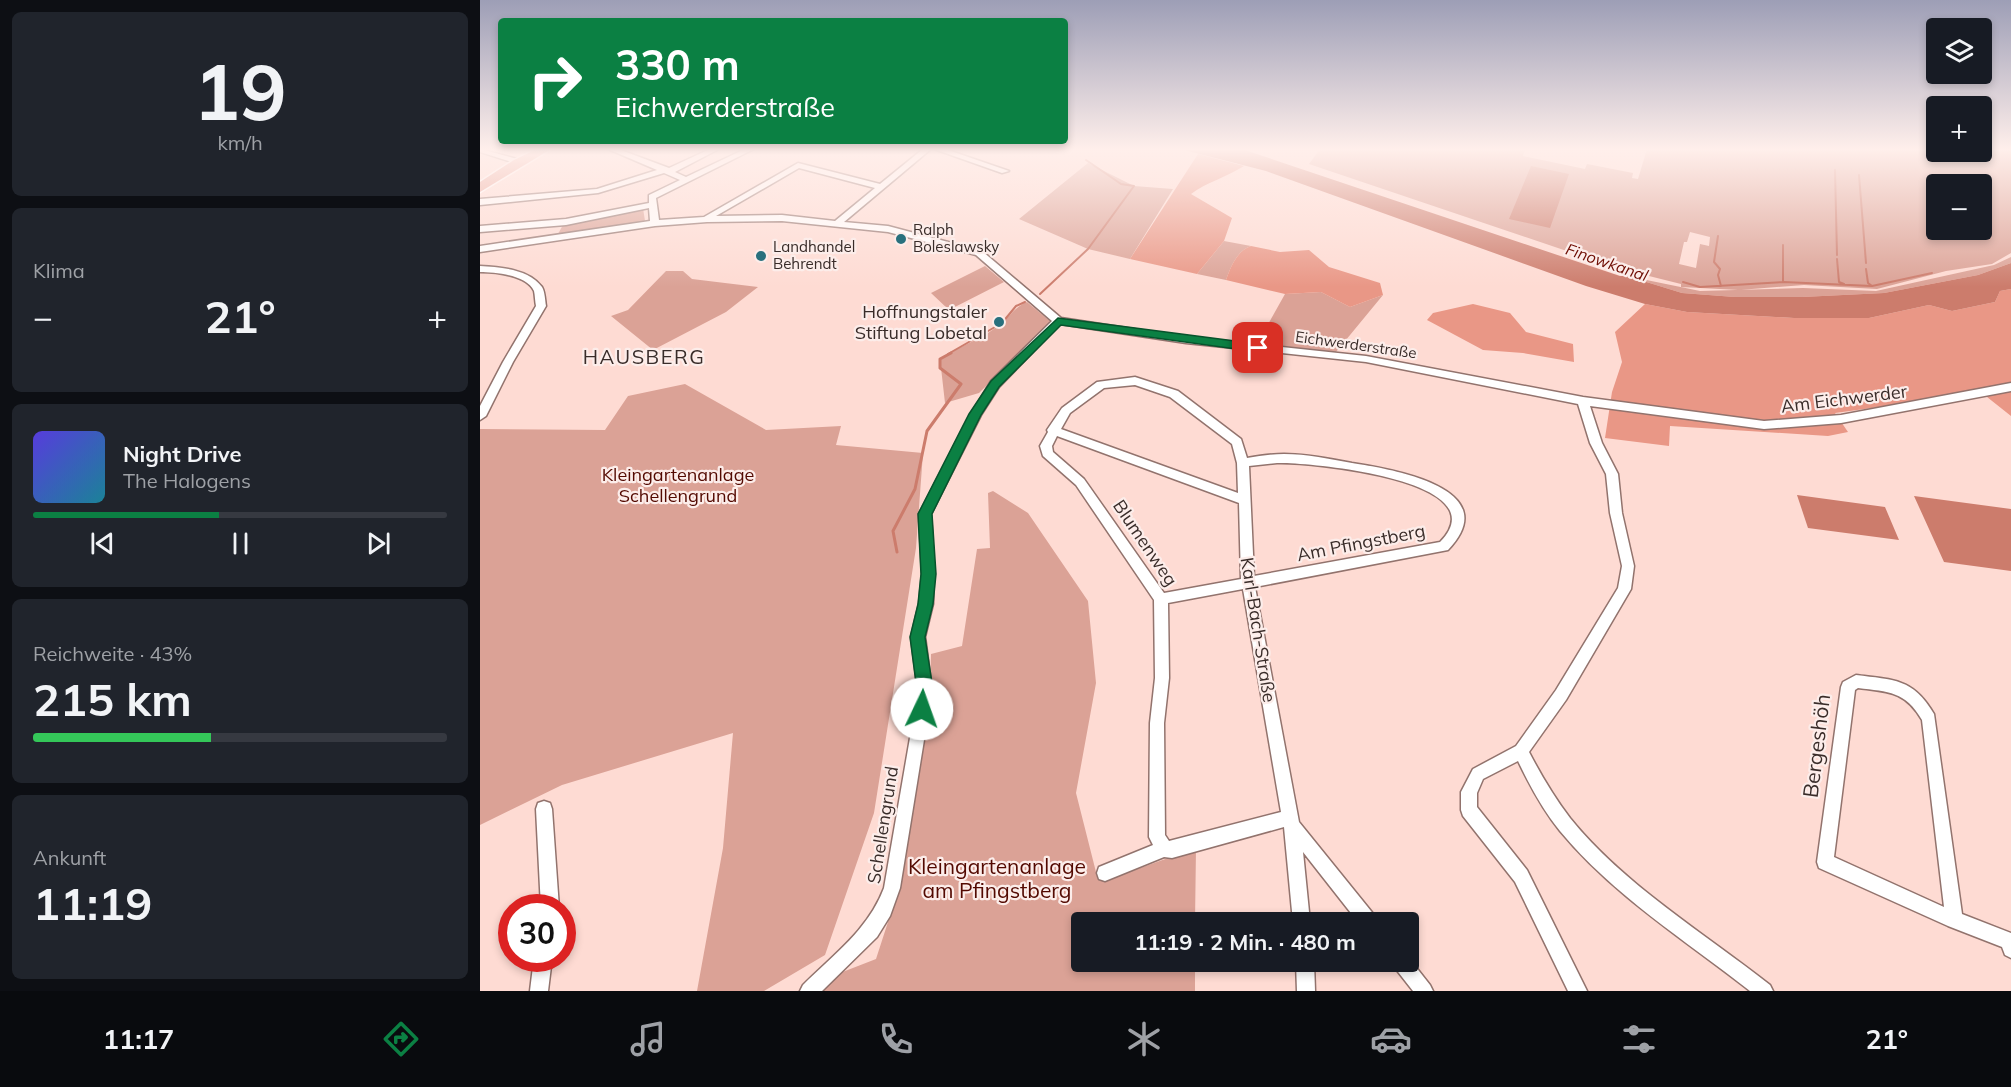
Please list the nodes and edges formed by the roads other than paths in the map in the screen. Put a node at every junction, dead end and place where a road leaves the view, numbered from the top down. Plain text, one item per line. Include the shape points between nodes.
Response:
1 (552, 195) edge
2 (655, 195) edge
3 (746, 195) edge
4 (872, 195) edge
5 (480, 202) edge
6 (653, 205) junction
7 (706, 219) junction
8 (839, 222) junction
9 (655, 223) junction
10 (480, 229) edge
11 (480, 249) edge
12 (480, 269) edge
13 (1058, 321) junction
14 (2011, 387) edge
15 (1583, 401) junction
16 (1645, 409) joint
17 (480, 416) edge
18 (1053, 430) junction
19 (1243, 463) junction
20 (1243, 500) junction
21 (1248, 583) junction
22 (1161, 599) junction
23 (1521, 751) junction
24 (544, 809) dead end
25 (1291, 821) junction
26 (1164, 849) junction
27 (1105, 873) dead end
28 (549, 894) edge
29 (1300, 912) edge
30 (1362, 912) edge
31 (1954, 920) junction
32 (2011, 949) edge
33 (541, 972) edge
34 (1305, 972) edge
35 (1409, 972) edge
36 (539, 991) edge
37 (809, 991) edge
38 (1306, 991) edge
39 (1424, 991) edge
40 (1578, 991) edge
41 (1764, 991) edge

1 - 5 street
2 - 6 street
3 - 7 street
4 - 8 street
6 - 9 street
6 - 10 street via 583,219
7 - 8 street
7 - 9 street
8 - 13 street via 922,236 980,254
9 - 11 street
12 - 17 street via 509,271 525,278 538,289 541,306
13 - 15 street, Eichwerderstraße via 1186,340 1366,359
13 - 37 street, Schellengrund via 995,384 925,514 928,574 918,637 924,683 922,709 892,888 871,931
14 - 16 street, Am Eichwerder via 1841,419 1764,425
15 - 16 street, Eichwerderstraße
15 - 23 street via 1596,443 1612,474 1628,566 1624,589 1566,686
18 - 19 street, Karl-Bach-Straße via 1066,411 1101,385 1135,381 1174,394 1237,442
18 - 20 street
18 - 22 street, Blumenweg via 1047,453 1080,482
19 - 20 street, Karl-Bach-Straße
19 - 21 street, Am Pfingstberg via 1266,458 1298,459 1405,478 1446,497 1460,515 1459,530 1444,546
20 - 21 street, Karl-Bach-Straße
21 - 22 street, Am Pfingstberg
21 - 25 street, Karl-Bach-Straße
22 - 26 street, Blumenweg via 1157,837
23 - 40 street via 1478,774 1469,792 1469,810 1521,876
23 - 41 street via 1552,806 1581,843 1631,890
24 - 28 street
25 - 26 street
25 - 29 street, Karl-Bach-Straße
25 - 30 street
26 - 27 street
31 - 31 street, Bergeshöh via 1929,719 1905,689 1856,681 1848,687 1825,862
31 - 32 street, Bergeshöh via 2010,941
33 - 36 street
34 - 38 street
35 - 39 street

